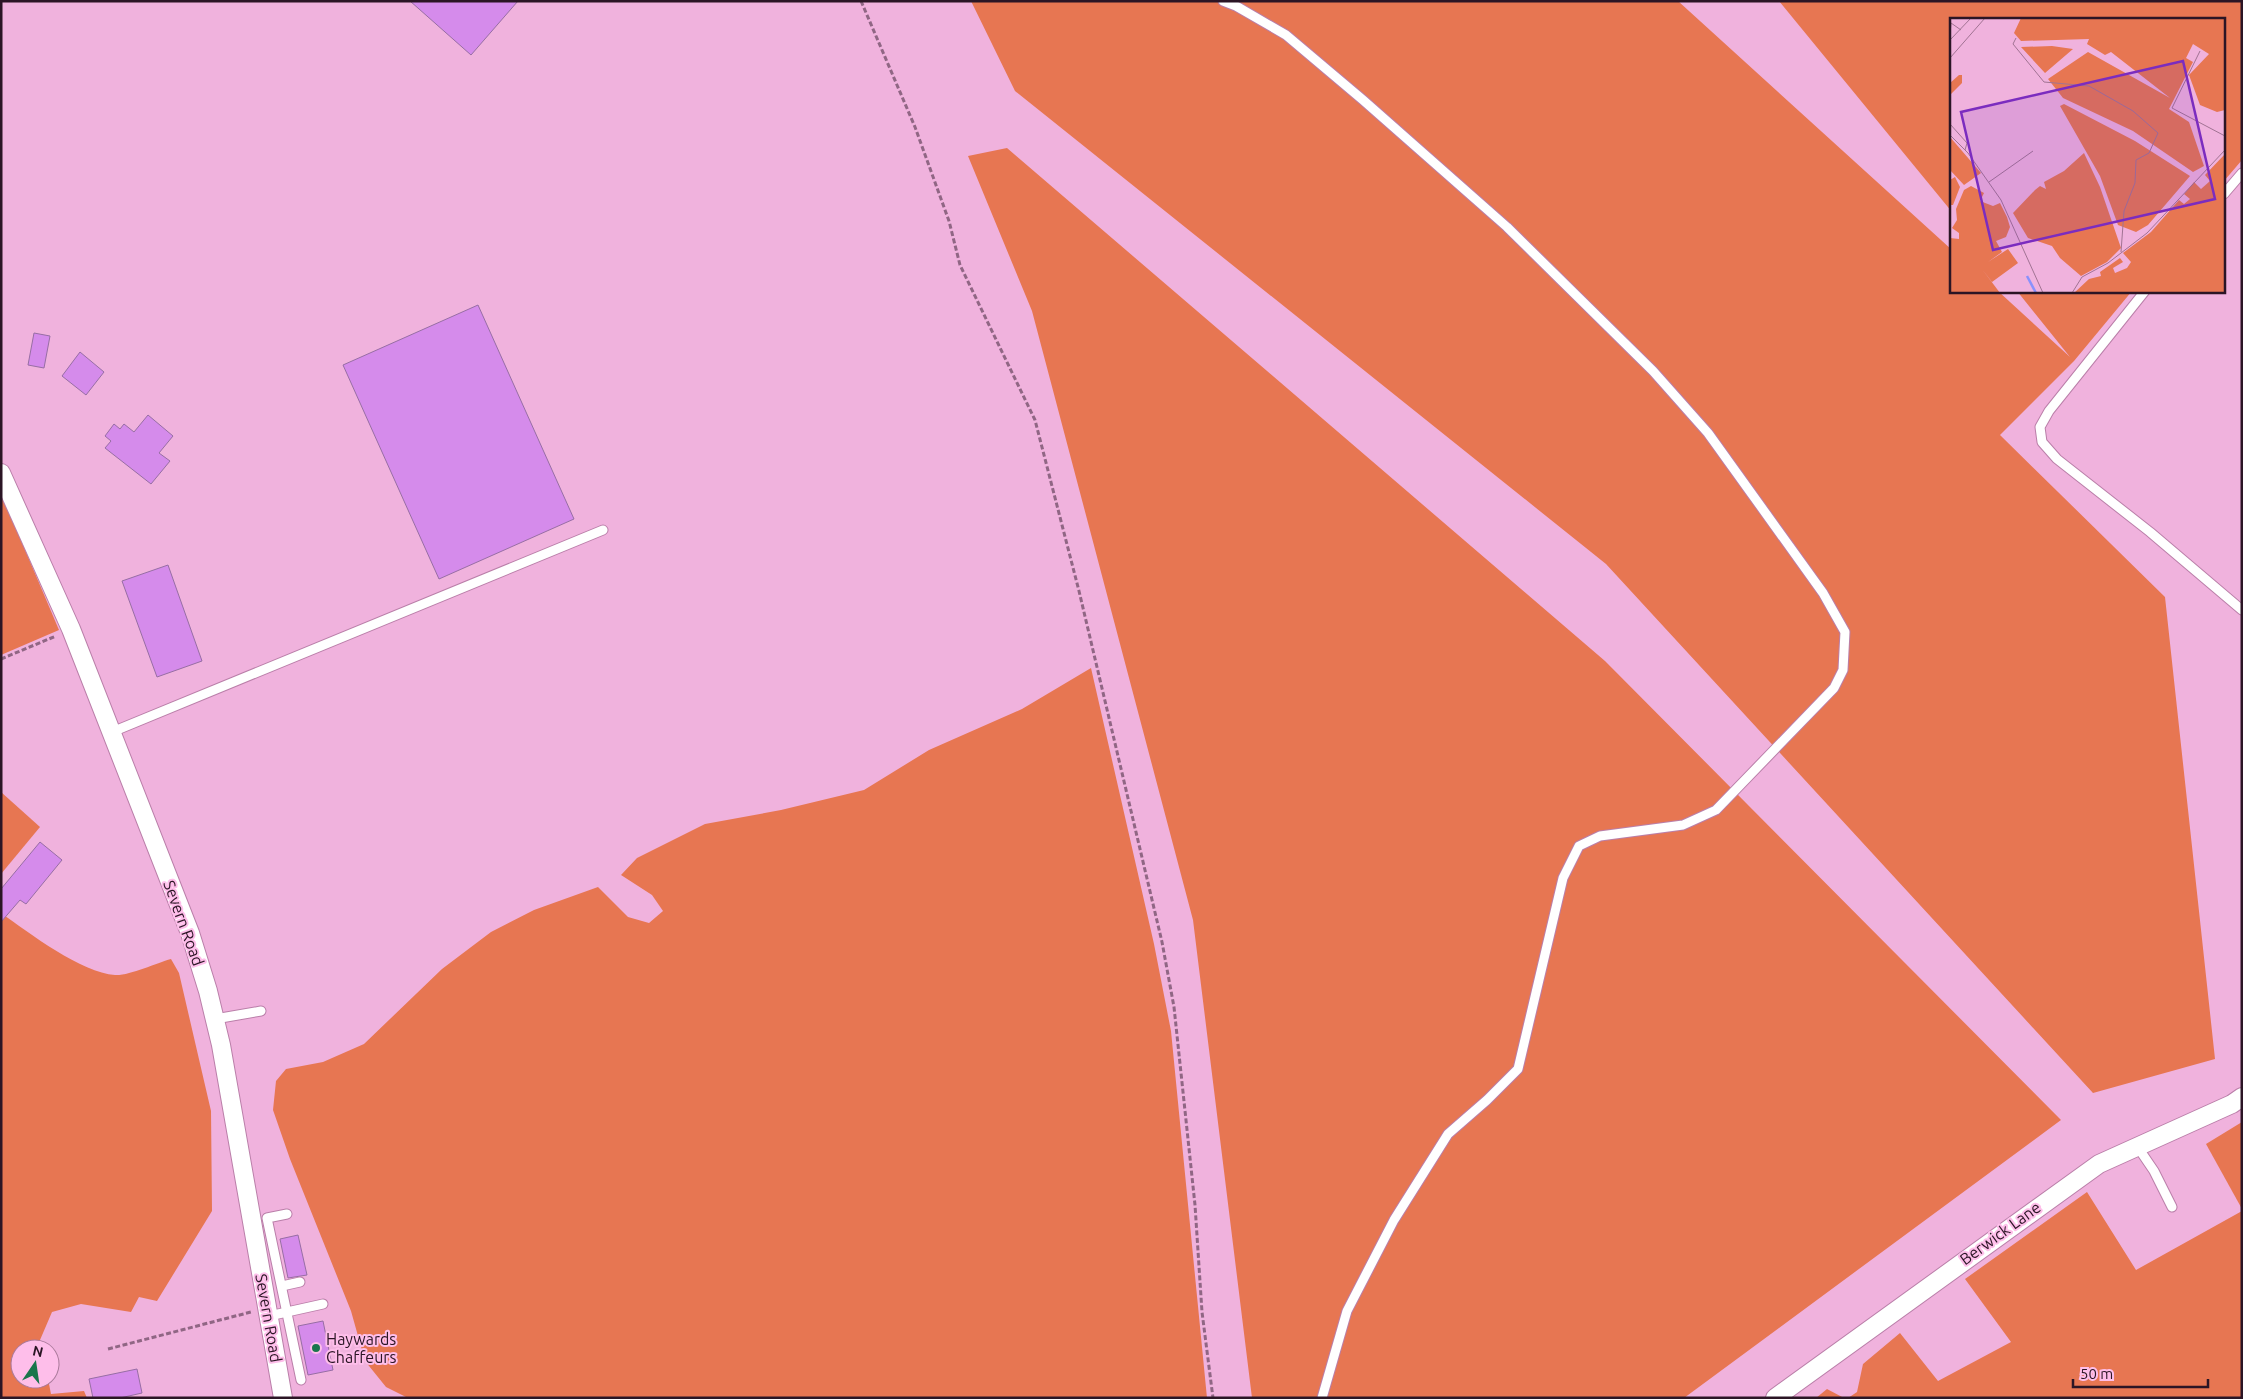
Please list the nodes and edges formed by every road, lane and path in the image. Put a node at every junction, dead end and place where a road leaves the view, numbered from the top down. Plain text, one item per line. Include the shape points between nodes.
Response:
1 (861, 1) edge
2 (1223, 1) edge
3 (2242, 172) edge
4 (2226, 192) edge
5 (2144, 292) edge
6 (1, 473) edge
7 (603, 530) dead end
8 (2242, 610) edge
9 (71, 629) junction
10 (1, 659) edge
11 (112, 732) junction
12 (261, 1011) dead end
13 (215, 1019) junction
14 (2242, 1097) edge
15 (2137, 1146) junction
16 (2172, 1207) dead end
17 (287, 1214) dead end
18 (300, 1282) dead end
19 (282, 1286) junction
20 (323, 1304) dead end
21 (268, 1311) junction
22 (287, 1312) junction
23 (108, 1349) dead end
24 (302, 1380) dead end
25 (283, 1398) edge
26 (1213, 1398) edge
27 (1322, 1398) edge
28 (1775, 1398) edge

1 - 26 path via 915,127 960,265 1035,420 1162,942 1174,1007
2 - 27 lane via 1286,35 1363,100 1507,227 1653,371 1708,433 1823,592 1845,632 1843,670 1834,688 1716,810 1683,825 1600,836 1579,846 1563,878 1518,1069 1448,1134 1394,1220 1347,1311
3 - 4 lane
5 - 8 lane via 2062,393 2040,428 2042,442 2057,459
6 - 9 street, Severn Road
7 - 11 lane
9 - 10 path
9 - 11 street, Severn Road
11 - 13 street, Severn Road via 190,933
12 - 13 lane
13 - 21 street, Severn Road
14 - 15 street, Berwick Lane
15 - 16 lane
15 - 28 street, Berwick Lane via 2099,1164
17 - 19 lane via 267,1218
18 - 19 lane
19 - 22 lane
20 - 22 lane
21 - 22 lane
21 - 23 path
21 - 25 street, Severn Road
22 - 24 lane

